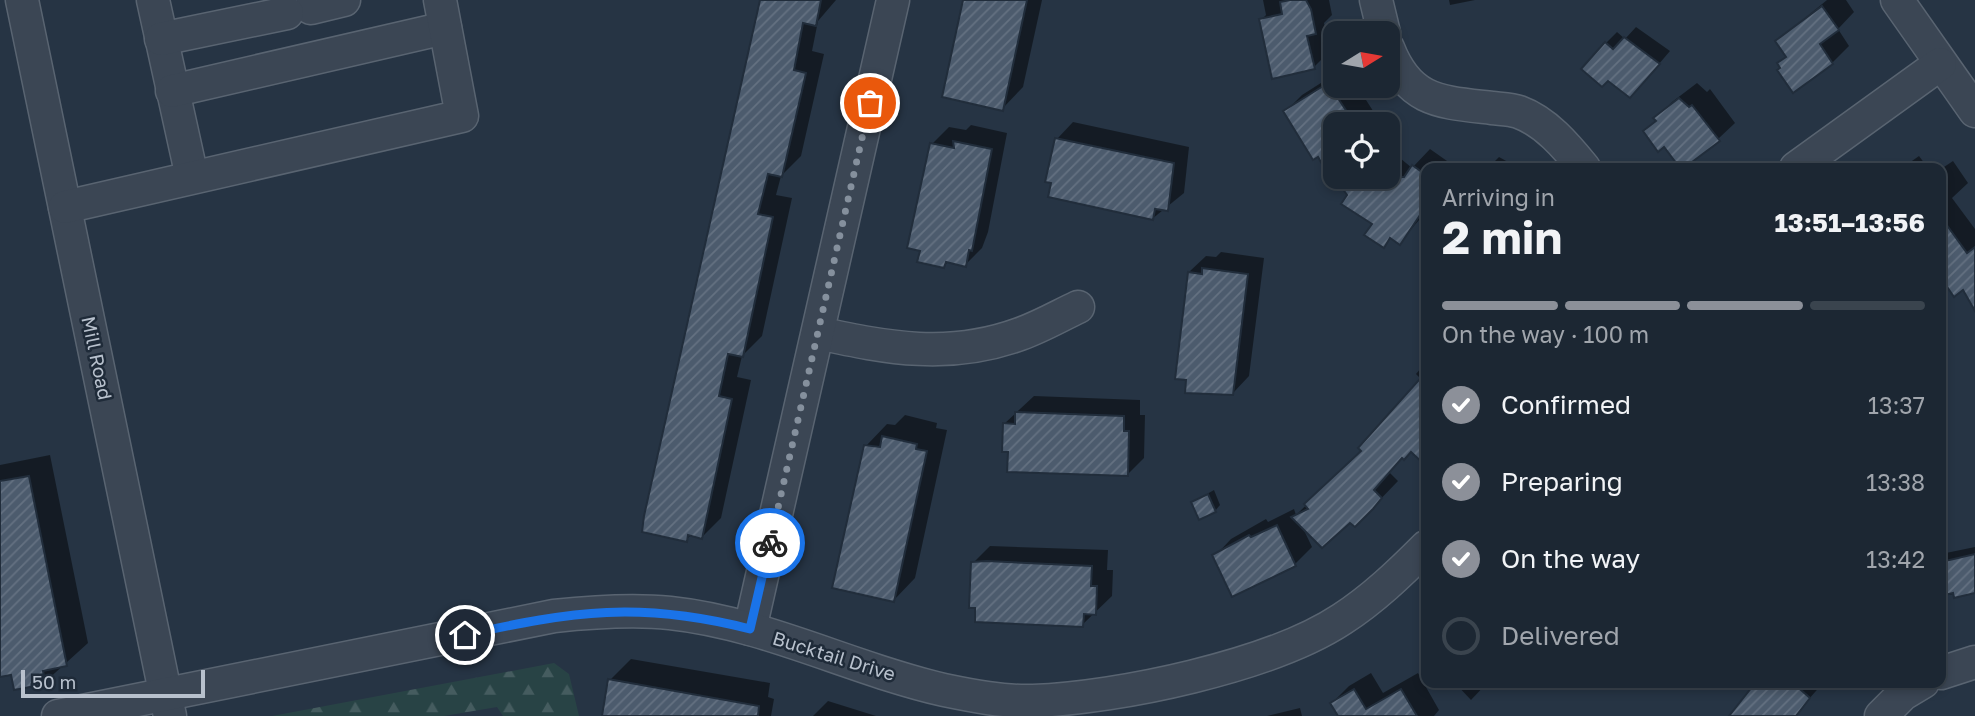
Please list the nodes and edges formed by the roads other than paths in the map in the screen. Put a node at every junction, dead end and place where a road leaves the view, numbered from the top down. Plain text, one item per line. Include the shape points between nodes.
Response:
1 (22, 0) edge
2 (153, 0) edge
3 (344, 0) edge
4 (893, 0) edge
5 (1376, 0) edge
6 (1897, 0) edge
7 (442, 14) edge
8 (1381, 21) edge
9 (161, 38) junction
10 (1940, 64) junction
11 (1400, 71) edge
12 (172, 91) junction
13 (1975, 111) edge
14 (1579, 163) edge
15 (1803, 163) edge
16 (192, 177) junction
17 (65, 207) junction
18 (1078, 307) dead end
19 (818, 333) junction
20 (1421, 552) edge
21 (750, 629) junction
22 (1975, 662) edge
23 (1946, 671) edge
24 (1913, 688) edge
25 (168, 705) edge
26 (58, 716) edge
27 (1881, 716) edge

1 - 17 street, Mill Road
2 - 9 street
3 - 9 street
4 - 19 street
5 - 8 street
6 - 10 street
7 - 12 street
7 - 16 street via 462,116
9 - 12 street
10 - 13 street
10 - 15 street
11 - 14 street via 1423,96 1518,111 1545,126
12 - 16 street
16 - 17 street
17 - 25 street, Mill Road
18 - 19 street via 1020,334 939,351 897,349
19 - 21 street
20 - 21 street, Bucktail Drive via 1341,620 1285,648 1226,667 1078,698 1030,702 958,693
21 - 25 street, Bucktail Drive via 670,613 612,610 554,616
22 - 23 street
24 - 27 street
25 - 26 street, Bucktail Drive

